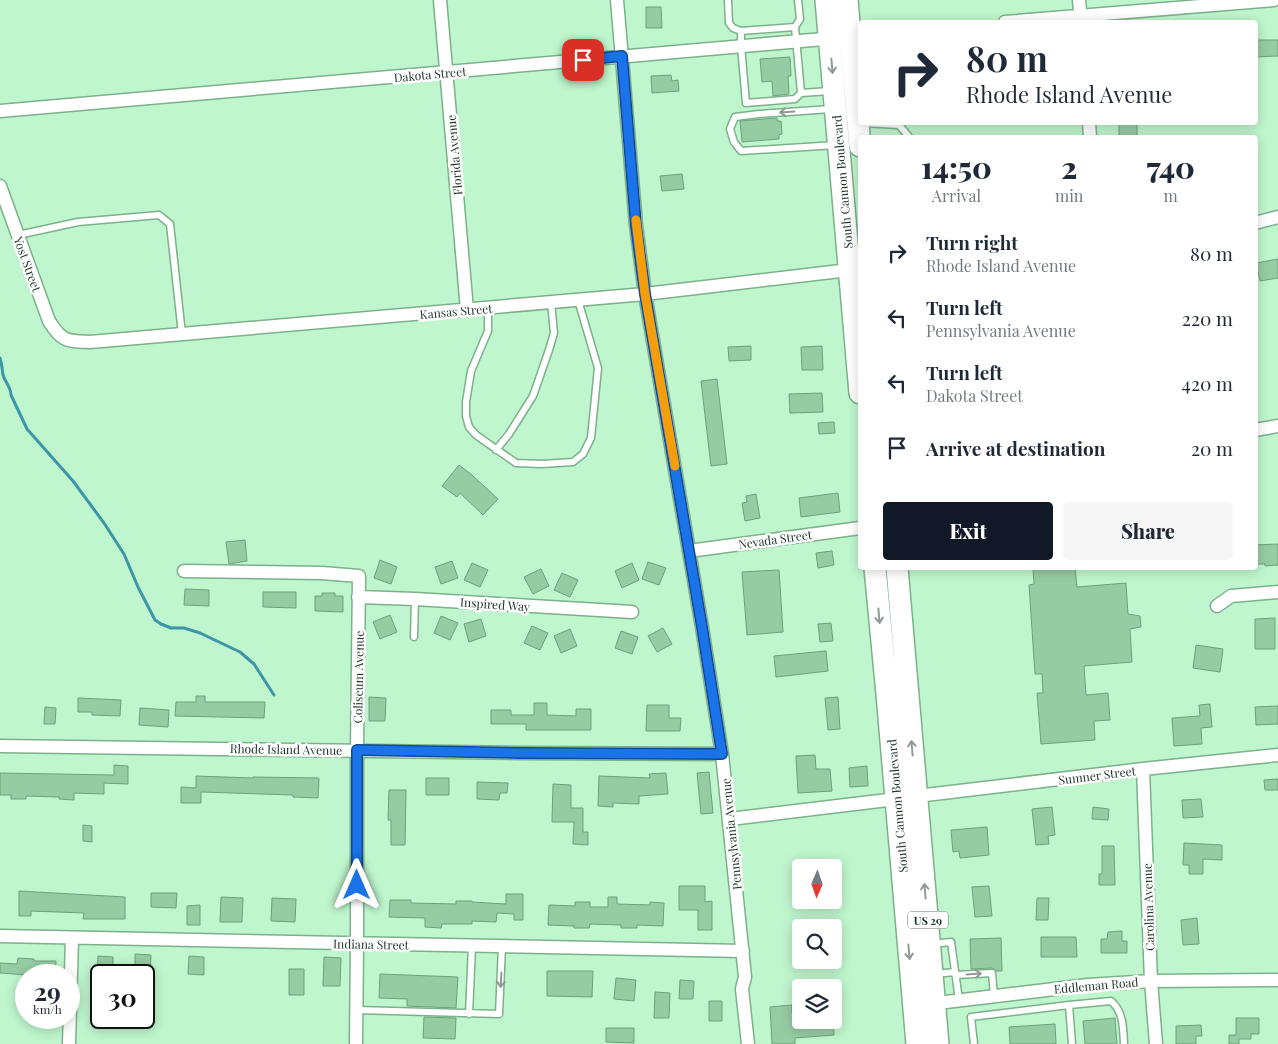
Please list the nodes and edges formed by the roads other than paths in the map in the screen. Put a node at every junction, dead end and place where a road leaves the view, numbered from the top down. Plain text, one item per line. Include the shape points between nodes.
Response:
1 (440, 0) edge
2 (617, 0) edge
3 (728, 0) edge
4 (798, 0) edge
5 (826, 0) edge
6 (847, 0) edge
7 (1078, 0) edge
8 (1274, 0) edge
9 (1248, 1) edge
10 (1080, 20) edge
11 (794, 27) junction
12 (741, 31) junction
13 (855, 37) edge
14 (829, 39) junction
15 (796, 42) junction
16 (741, 46) junction
17 (622, 56) junction
18 (447, 72) junction
19 (801, 93) junction
20 (834, 100) junction
21 (0, 111) edge
22 (858, 123) edge
23 (900, 125) edge
24 (908, 135) edge
25 (838, 144) junction
26 (0, 186) edge
27 (1278, 217) edge
28 (1258, 221) edge
29 (18, 235) junction
30 (850, 270) junction
31 (645, 294) junction
32 (578, 300) junction
33 (551, 302) junction
34 (488, 308) junction
35 (466, 310) junction
36 (182, 334) junction
37 (62, 338) joint
38 (858, 368) edge
39 (1278, 426) edge
40 (1258, 429) edge
41 (496, 450) junction
42 (858, 528) edge
43 (689, 551) junction
44 (875, 570) edge
45 (896, 570) edge
46 (184, 571) dead end
47 (1278, 592) edge
48 (358, 597) junction
49 (415, 599) junction
50 (1217, 606) dead end
51 (632, 612) dead end
52 (414, 637) dead end
53 (0, 746) edge
54 (357, 750) junction
55 (722, 754) junction
56 (1278, 755) edge
57 (1143, 769) junction
58 (906, 798) junction
59 (730, 819) junction
60 (0, 936) edge
61 (72, 938) junction
62 (357, 943) junction
63 (930, 944) junction
64 (472, 946) junction
65 (502, 946) junction
66 (743, 951) junction
67 (933, 974) junction
68 (956, 974) junction
69 (1278, 980) edge
70 (1151, 981) junction
71 (994, 996) junction
72 (960, 1000) junction
73 (935, 1003) junction
74 (1069, 1005) junction
75 (914, 1006) junction
76 (357, 1010) junction
77 (469, 1014) junction
78 (69, 1044) edge
79 (356, 1044) edge
80 (748, 1044) edge
81 (917, 1044) edge
82 (938, 1044) edge
83 (974, 1044) edge
84 (1072, 1044) edge
85 (1124, 1044) edge
86 (1156, 1044) edge

1 - 18 street, Florida Avenue
2 - 17 street, Pennsylvania Avenue
3 - 12 lane via 729,23
4 - 11 lane via 800,19
5 - 14 main road, South Cannon Boulevard
6 - 13 main road, South Cannon Boulevard
7 - 10 street
8 - 9 street
9 - 10 street
11 - 12 lane
11 - 15 lane
12 - 16 lane
13 - 14 street, Dakota Street
13 - 22 main road, South Cannon Boulevard
14 - 15 street, Dakota Street
14 -> 20 main road, South Cannon Boulevard
15 - 16 street, Dakota Street
15 - 19 lane
16 - 17 street, Dakota Street
16 - 19 lane via 746,103 795,99
17 - 18 street, Dakota Street
17 - 31 street, Pennsylvania Avenue
18 - 21 street, Dakota Street
18 - 35 street, Florida Avenue
19 - 20 lane
20 - 25 main road, South Cannon Boulevard
20 -> 25 lane via 735,117 730,129 741,151
23 - 24 lane
25 - 30 main road, South Cannon Boulevard
26 - 29 street, Yost Street
27 - 28 street
29 - 36 lane via 78,222 159,215 170,224
29 - 37 street, Yost Street via 49,321
30 - 31 street, Kansas Street
30 - 38 main road, South Cannon Boulevard
31 - 32 street, Kansas Street
31 - 43 street, Pennsylvania Avenue
32 - 33 street, Kansas Street
32 - 41 lane via 598,368 591,438 583,454 573,462 516,463
33 - 34 street, Kansas Street
33 - 41 lane via 554,333 533,396
34 - 35 street, Kansas Street
34 - 41 lane via 488,331 472,371 466,416 476,435
35 - 36 street, Kansas Street
36 - 37 street, Kansas Street via 90,342
39 - 40 street
42 - 43 street, Nevada Street
43 - 55 street, Pennsylvania Avenue
44 -> 58 main road, South Cannon Boulevard / US 29
58 -> 45 main road, South Cannon Boulevard / US 29
46 - 48 street, Coliseum Avenue via 359,576
47 - 50 street via 1230,596
48 - 49 street, Inspired Way
48 - 54 street, Coliseum Avenue
49 - 51 street, Inspired Way
49 - 52 lane
53 - 54 street, Rhode Island Avenue
54 - 55 street, Rhode Island Avenue
54 - 62 street, Coliseum Avenue
55 - 59 street, Pennsylvania Avenue
56 - 57 street, Sumner Street
57 - 58 street, Sumner Street
57 - 70 street, Carolina Avenue
58 - 59 street, Sumner Street
63 -> 58 main road, South Cannon Boulevard / US 29
58 -> 75 main road, South Cannon Boulevard / US 29
59 - 66 street, Pennsylvania Avenue
60 - 61 street, Indiana Street
61 - 62 street, Indiana Street
61 - 78 street
62 - 64 street, Indiana Street
62 - 76 street, Coliseum Avenue
63 - 67 main road, South Cannon Boulevard / US 29
63 - 68 lane via 951,942
64 - 65 street, Indiana Street
64 - 77 lane
65 - 66 street, Indiana Street
65 -> 77 lane via 499,1014
66 - 80 street, Pennsylvania Avenue via 745,977 742,989
67 - 68 lane
67 - 73 main road, South Cannon Boulevard / US 29
68 -> 71 lane via 992,973
68 - 72 lane
69 - 70 street, Eddleman Road
70 - 71 street, Eddleman Road
70 - 86 street, Carolina Avenue
71 - 72 street, Eddleman Road
72 - 73 street, Eddleman Road
73 - 75 street, Eddleman Road
73 - 82 main road, South Cannon Boulevard / US 29
74 - 83 lane via 971,1016
74 - 84 lane
74 - 85 lane via 1111,1001 1122,1017
75 - 81 main road, South Cannon Boulevard / US 29
76 - 77 lane
76 - 79 street, Coliseum Avenue

